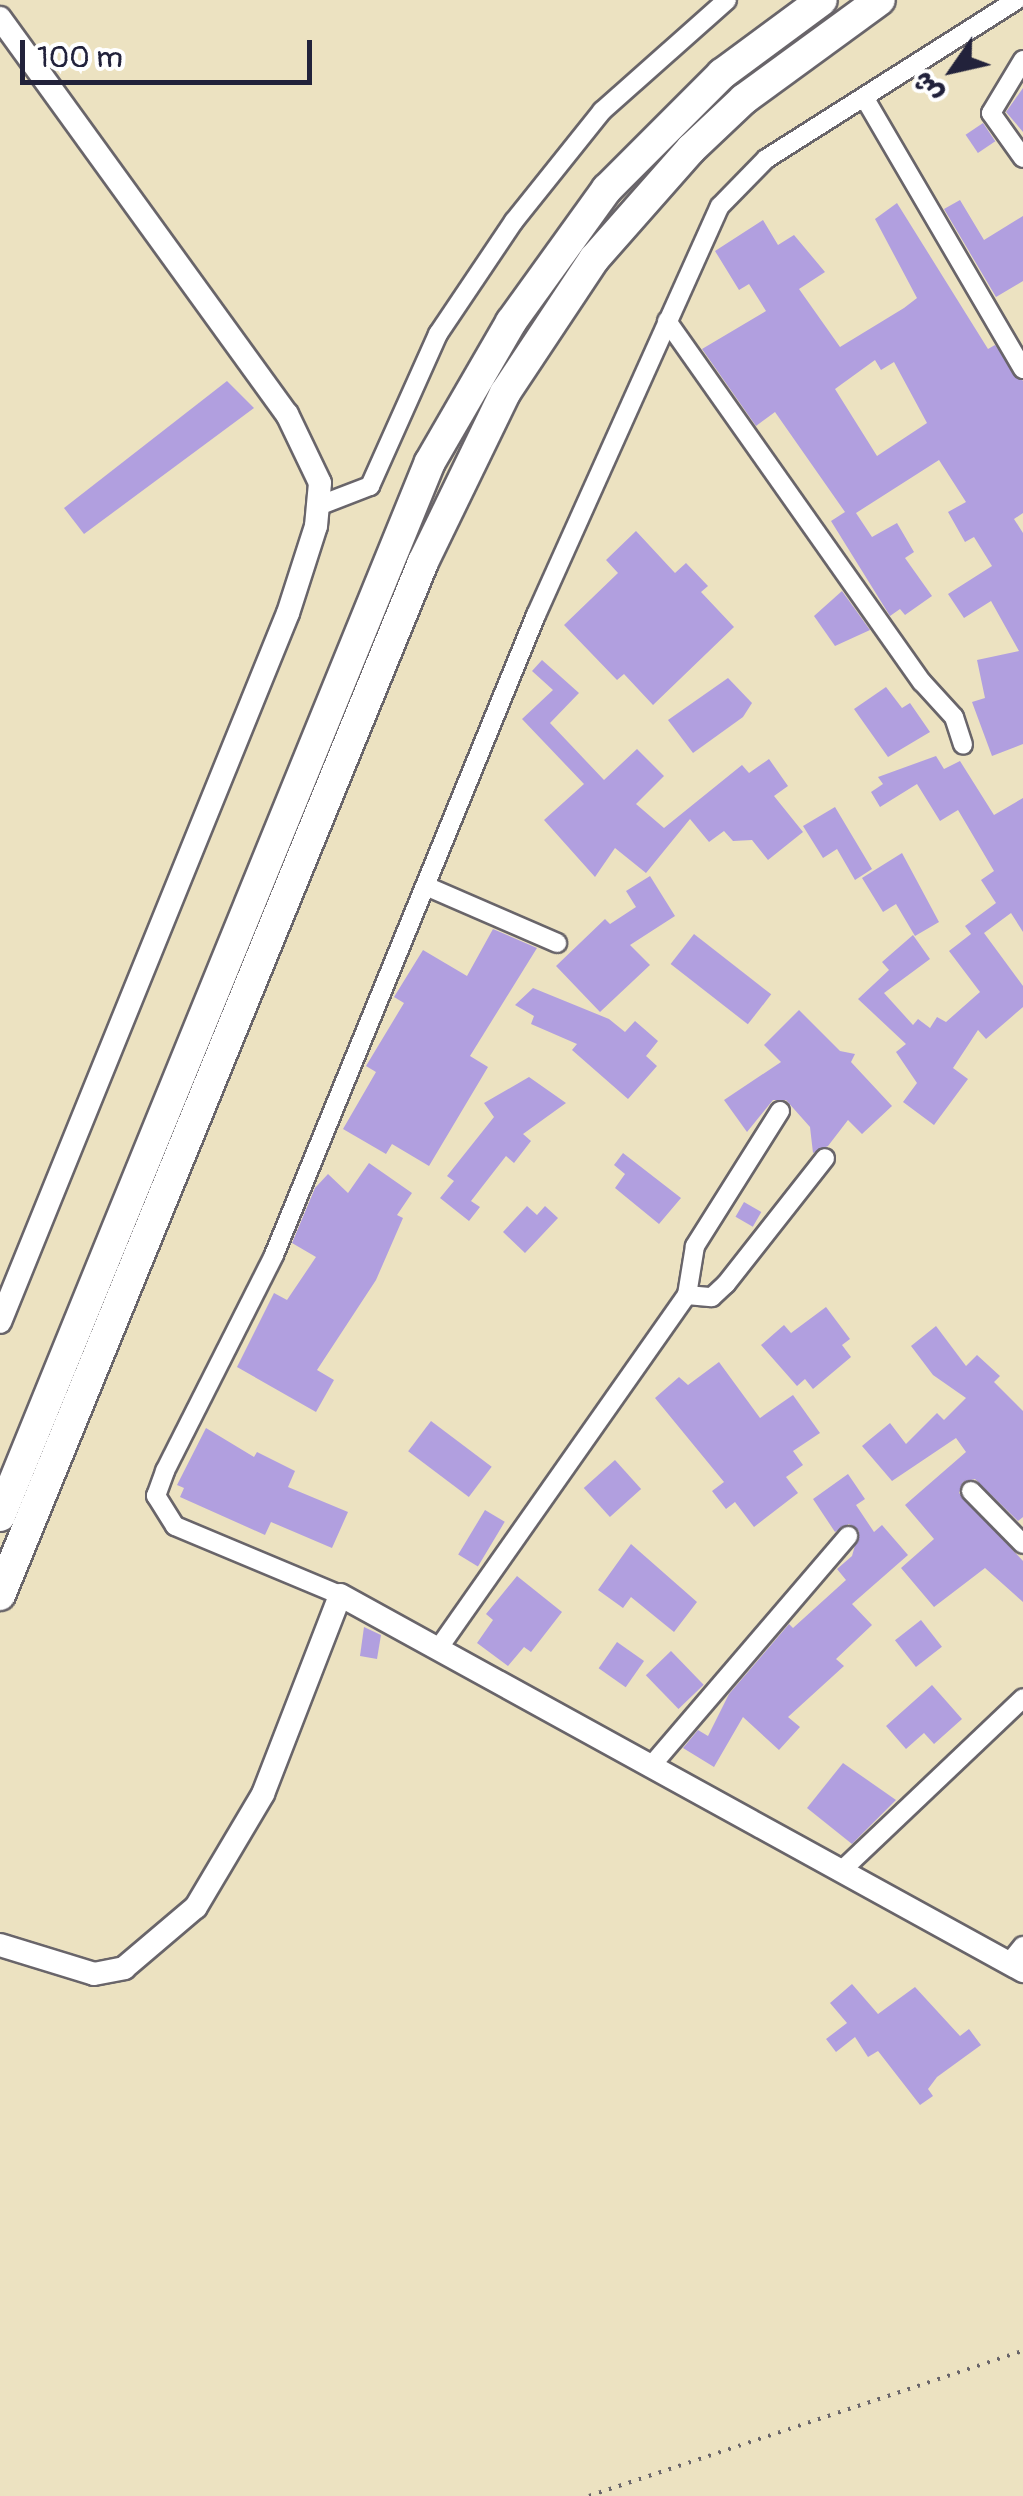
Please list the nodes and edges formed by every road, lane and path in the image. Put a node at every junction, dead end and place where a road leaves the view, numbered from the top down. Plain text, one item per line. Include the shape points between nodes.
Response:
1 (727, 0) edge
2 (822, 0) edge
3 (880, 0) edge
4 (1017, 0) edge
5 (0, 18) edge
6 (1023, 60) edge
7 (864, 97) junction
8 (1023, 158) edge
9 (667, 321) junction
10 (1023, 369) edge
11 (318, 506) junction
12 (962, 745) dead end
13 (426, 886) junction
14 (557, 943) dead end
15 (780, 1111) dead end
16 (825, 1158) dead end
17 (688, 1295) junction
18 (0, 1322) edge
19 (972, 1491) dead end
20 (0, 1516) edge
21 (848, 1536) dead end
22 (1023, 1544) edge
23 (0, 1595) edge
24 (340, 1595) junction
25 (438, 1649) junction
26 (1023, 1698) edge
27 (651, 1766) junction
28 (841, 1871) junction
29 (0, 1945) edge
30 (1018, 1960) edge
31 (1023, 2350) edge
32 (589, 2496) edge

1 - 11 street via 590,124 514,220 438,334 370,486
2 - 20 highway via 722,74 607,189 511,322 430,462
3 - 23 highway via 759,87 692,149 594,259 505,393 424,562
4 - 7 street
5 - 11 street via 287,414 320,483
6 - 8 street via 991,113
7 - 9 street via 766,159 720,206
7 - 10 street
9 - 12 street via 922,682 954,717
9 - 13 street
11 - 18 street via 288,613
13 - 14 street
13 - 24 street via 274,1255 156,1496 175,1526
15 - 17 street via 695,1246
16 - 17 street via 726,1284 712,1296
17 - 25 street
19 - 22 street
21 - 27 street
24 - 25 street
24 - 29 street via 263,1794 196,1908 124,1968 94,1974
25 - 27 street
26 - 28 street
27 - 28 street
28 - 30 street
31 - 32 path

